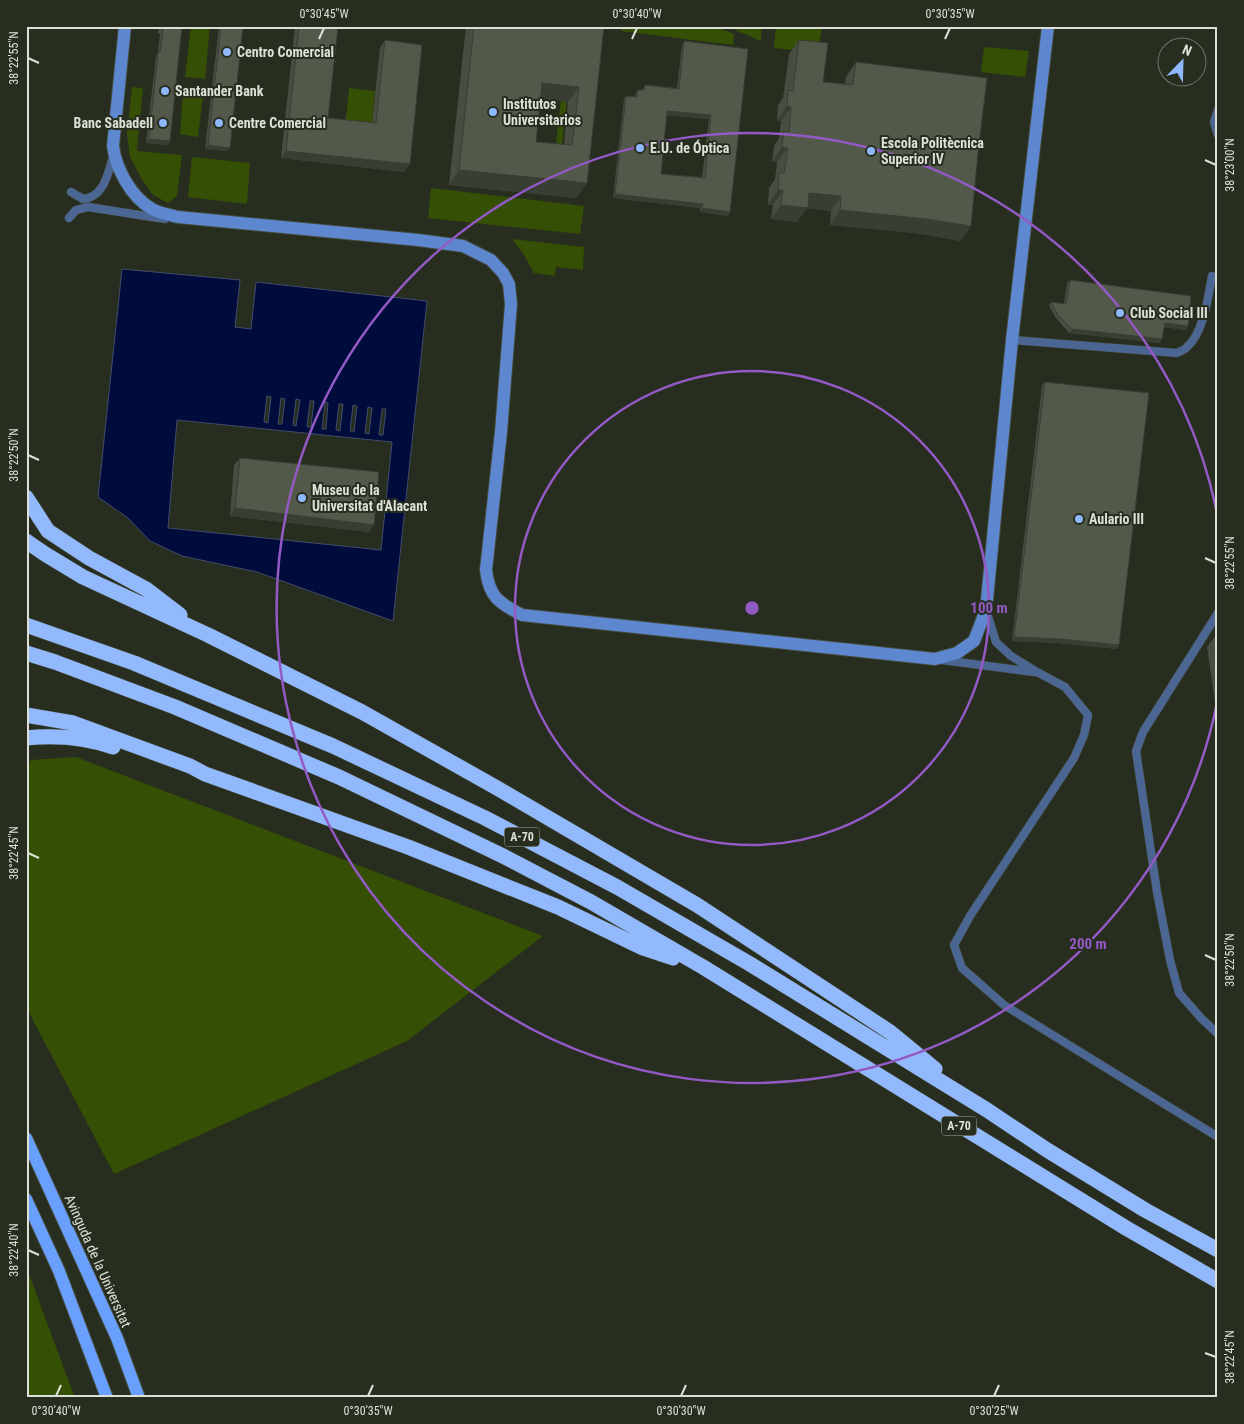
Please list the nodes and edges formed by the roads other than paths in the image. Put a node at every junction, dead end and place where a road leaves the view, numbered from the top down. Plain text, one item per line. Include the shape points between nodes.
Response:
1 (125, 26) edge
2 (1048, 26) edge
3 (1218, 110) edge
4 (1218, 135) edge
5 (114, 154) junction
6 (71, 192) dead end
7 (69, 218) dead end
8 (178, 218) junction
9 (1212, 276) dead end
10 (1012, 340) junction
11 (26, 497) edge
12 (26, 530) edge
13 (26, 540) edge
14 (986, 610) junction
15 (1218, 613) edge
16 (26, 625) edge
17 (208, 635) junction
18 (26, 653) edge
19 (935, 659) junction
20 (1037, 672) junction
21 (26, 715) edge
22 (26, 738) edge
23 (205, 774) junction
24 (703, 968) junction
25 (1218, 1034) edge
26 (987, 1110) junction
27 (1218, 1137) edge
28 (26, 1138) edge
29 (26, 1200) edge
30 (1218, 1250) edge
31 (1218, 1280) edge
32 (107, 1398) edge
33 (138, 1398) edge

1 - 5 street via 112,146
2 - 10 street
3 - 4 lane via 1214,122
5 - 6 lane via 102,187 92,198 83,199
5 - 8 street via 122,175 137,198 152,209
7 - 8 lane via 76,210 88,207 165,219
8 - 19 street via 463,246 491,260 503,273 509,284 511,304 486,570 492,594 501,604 522,615
9 - 10 lane via 1195,337 1187,348 1177,353
10 - 14 street
11 - 17 highway via 48,531 146,590
12 - 17 highway via 86,569
13 - 17 highway via 83,577
14 - 19 street via 974,640 957,654
14 - 20 lane via 996,642
15 - 25 lane via 1143,732 1136,751 1157,892 1179,993
16 - 26 highway, A-70 via 134,663 324,742 485,818 617,887 750,964
17 - 26 highway via 362,712 697,905 890,1032
18 - 24 highway, A-70 via 175,707 339,777 591,902
19 - 20 lane
20 - 27 lane via 1065,687 1088,715 1084,735 1074,758 954,945 962,968 1004,1005
21 - 23 highway via 73,723
22 - 23 highway via 56,736 81,739 187,772
23 - 24 highway via 408,847 558,907 643,948
24 - 31 highway, A-70 via 1126,1228
26 - 30 highway, A-70 via 1145,1210
28 - 33 main road, Avinguda de la Universitat via 117,1338
29 - 32 main road via 60,1271

